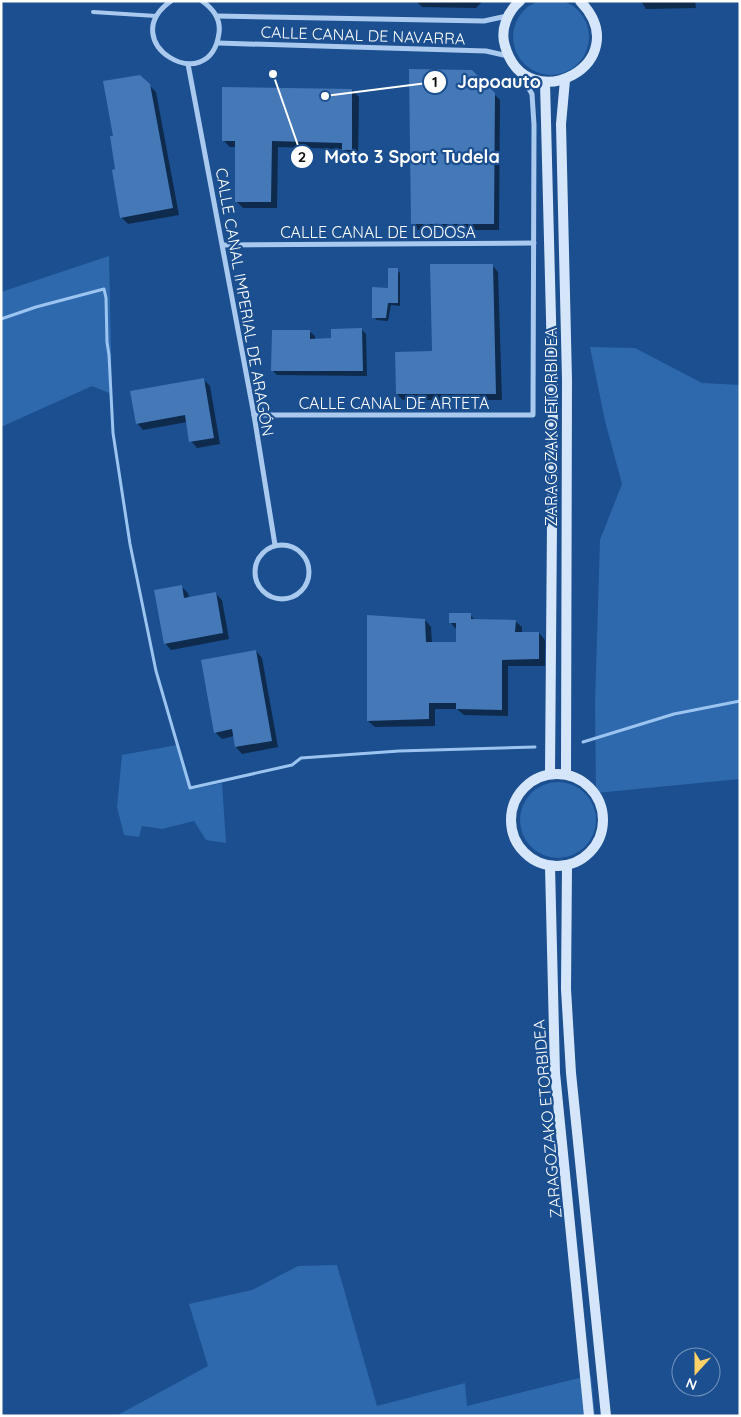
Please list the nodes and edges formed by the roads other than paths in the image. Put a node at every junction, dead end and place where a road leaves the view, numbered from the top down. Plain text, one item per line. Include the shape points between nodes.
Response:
1 (171, 1) edge
2 (202, 1) edge
3 (520, 1) edge
4 (580, 1) edge
5 (93, 12) dead end
6 (156, 16) junction
7 (217, 16) junction
8 (508, 16) junction
9 (218, 43) junction
10 (508, 56) junction
11 (188, 64) junction
12 (520, 73) junction
13 (566, 80) junction
14 (545, 82) junction
15 (534, 243) junction
16 (222, 245) junction
17 (254, 415) junction
18 (275, 545) junction
19 (550, 773) junction
20 (566, 774) junction
21 (567, 865) junction
22 (550, 866) junction
23 (589, 1416) edge
24 (606, 1416) edge

1 - 6 street
2 - 7 street
3 - 8 main road
4 - 13 main road via 589,10 596,26 597,43 586,66
5 - 6 lane
6 - 11 street via 154,33 159,49 172,60
7 - 8 street via 484,20
7 - 9 street
8 - 10 main road via 504,29
9 - 10 street, CALLE CANAL DE NAVARRA via 486,51
9 - 11 street via 201,61
10 - 12 main road
11 - 16 street, CALLE CANAL IMPERIAL DE ARAGÓN
12 - 14 main road
12 - 15 street via 532,94
13 - 14 main road
13 - 20 main road, ZARAGOZAKO ETORBIDEA via 561,124 567,380
14 - 19 main road, ZARAGOZAKO ETORBIDEA via 553,397
15 - 16 street, CALLE CANAL DE LODOSA
15 - 17 street, CALLE CANAL DE ARTETA via 533,415
16 - 17 street, CALLE CANAL IMPERIAL DE ARAGÓN
17 - 18 street, CALLE CANAL IMPERIAL DE ARAGÓN
18 - 18 street via 259,557 255,576 265,593 284,599 302,591 307,582 308,563 295,548
19 - 20 main road
19 - 22 main road via 526,784 515,800 510,820 515,838 526,854
20 - 21 main road via 591,787 604,812 604,827 591,852
21 - 22 main road
21 - 24 main road, ZARAGOZAKO ETORBIDEA via 566,989 571,1073
22 - 23 main road, ZARAGOZAKO ETORBIDEA via 555,1073

